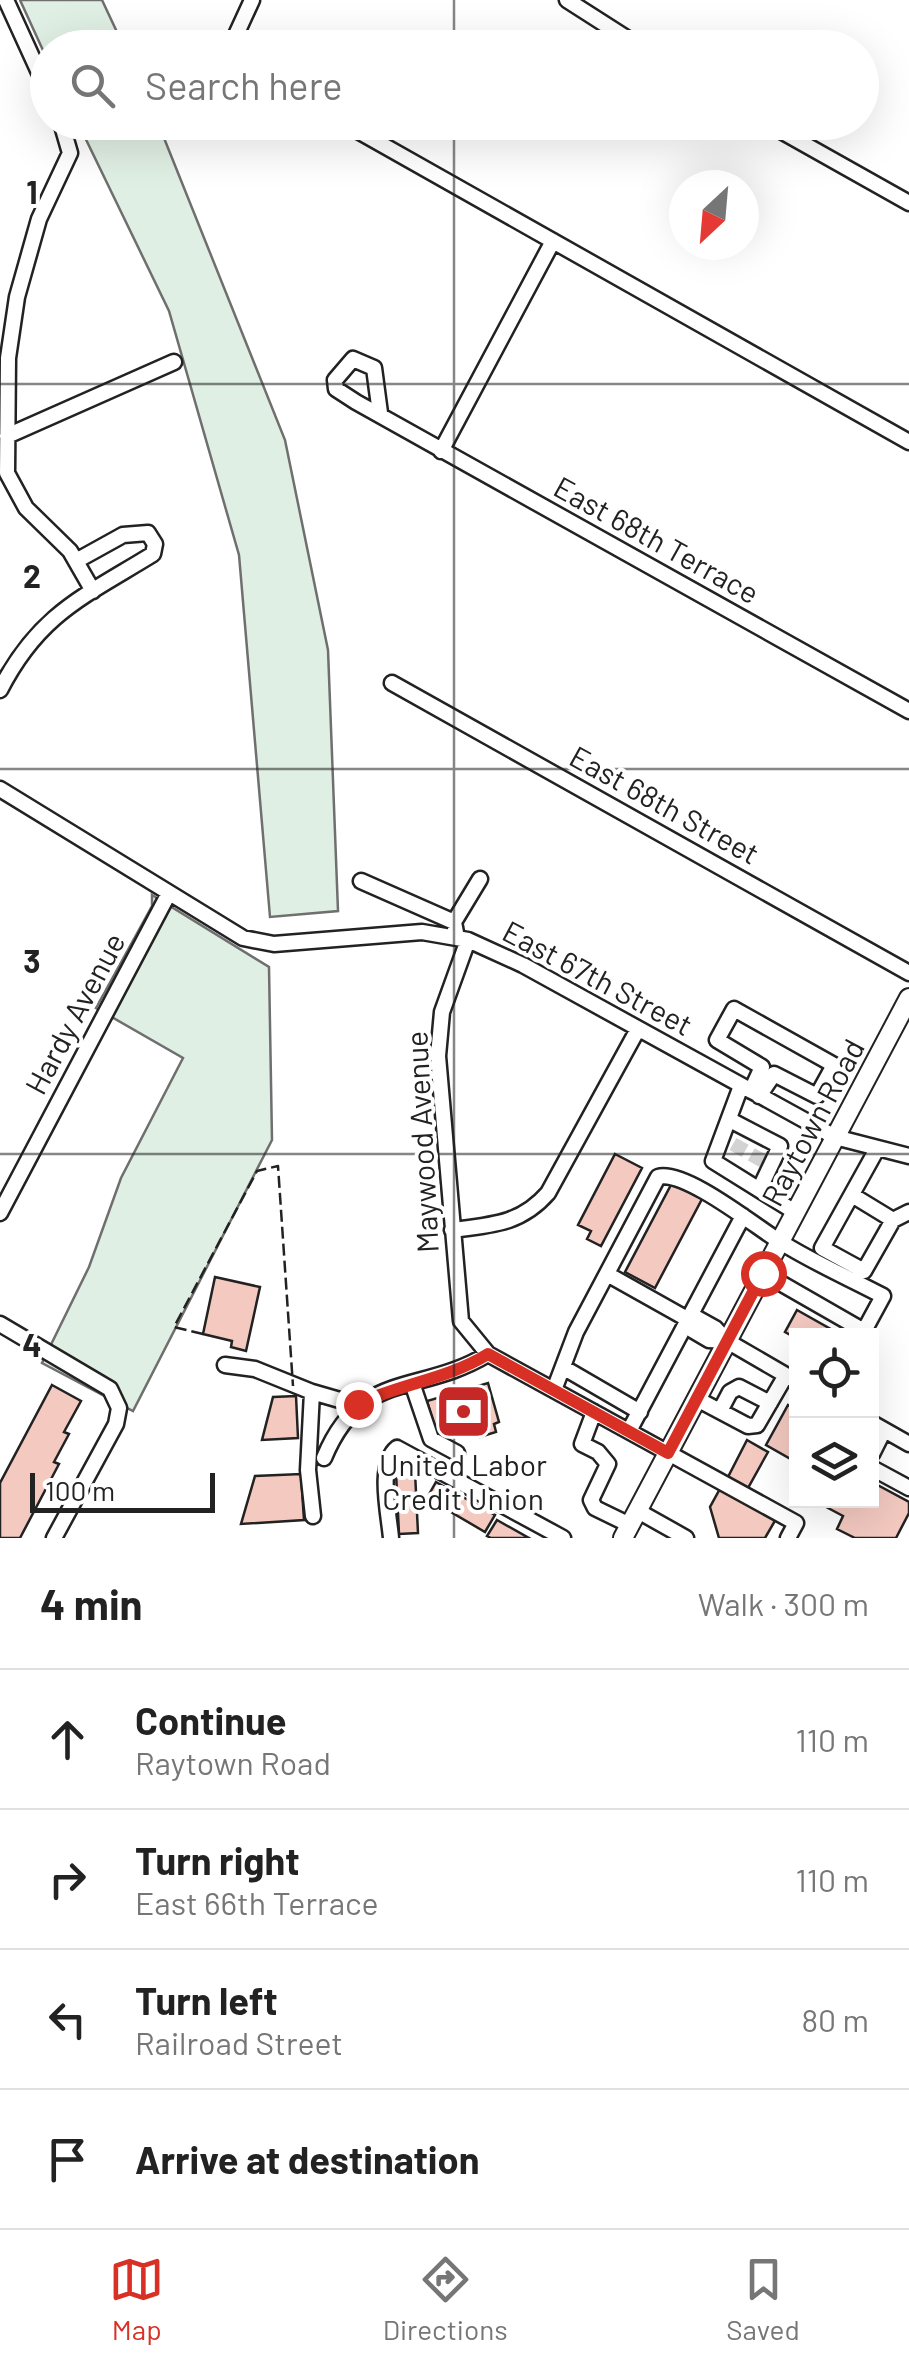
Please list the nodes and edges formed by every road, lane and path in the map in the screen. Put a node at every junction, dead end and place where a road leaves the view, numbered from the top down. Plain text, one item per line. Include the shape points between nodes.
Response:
1 (6, 0) edge
2 (252, 0) edge
3 (567, 0) edge
4 (238, 30) edge
5 (614, 30) edge
6 (30, 53) edge
7 (67, 140) edge
8 (374, 140) edge
9 (797, 140) edge
10 (909, 203) edge
11 (553, 240) junction
12 (174, 362) dead end
13 (380, 413) dead end
14 (7, 436) junction
15 (909, 442) edge
16 (441, 451) junction
17 (76, 561) junction
18 (93, 591) junction
19 (392, 684) dead end
20 (0, 690) edge
21 (909, 710) edge
22 (0, 789) edge
23 (480, 880) dead end
24 (361, 881) dead end
25 (169, 893) junction
26 (454, 922) junction
27 (462, 939) junction
28 (909, 974) edge
29 (909, 998) edge
30 (638, 1029) junction
31 (750, 1091) junction
32 (730, 1120) junction
33 (835, 1137) junction
34 (877, 1148) junction
35 (909, 1156) edge
36 (760, 1188) junction
37 (852, 1195) junction
38 (796, 1212) junction
39 (909, 1212) edge
40 (0, 1213) edge
41 (742, 1216) junction
42 (893, 1220) junction
43 (452, 1230) junction
44 (780, 1242) junction
45 (763, 1273) junction
46 (607, 1274) junction
47 (689, 1320) junction
48 (0, 1324) edge
49 (727, 1341) junction
50 (488, 1354) junction
51 (226, 1365) dead end
52 (566, 1368) junction
53 (789, 1377) edge
54 (789, 1380) edge
55 (412, 1382) junction
56 (554, 1390) junction
57 (312, 1392) junction
58 (697, 1399) junction
59 (770, 1404) junction
60 (356, 1405) junction
61 (594, 1412) junction
62 (640, 1412) junction
63 (720, 1412) junction
64 (879, 1427) edge
65 (629, 1432) junction
66 (909, 1444) edge
67 (456, 1453) dead end
68 (668, 1453) junction
69 (324, 1458) dead end
70 (879, 1472) edge
71 (909, 1488) edge
72 (313, 1516) dead end
73 (630, 1525) edge
74 (54, 1538) edge
75 (391, 1538) edge
76 (562, 1538) edge
77 (686, 1538) edge
78 (788, 1538) edge

1 - 6 street
2 - 4 street
3 - 5 street
7 - 14 street via 70,153 39,220 17,296
8 - 11 street
9 - 10 street
11 - 15 street
11 - 16 street
12 - 14 street
13 - 16 street, East 68th Terrace
14 - 17 street via 7,472 15,491
16 - 21 street, East 68th Terrace
17 - 18 street
17 - 18 street via 123,535 142,532 153,540 153,554
18 - 20 street via 55,613 26,644
19 - 28 street, East 68th Street
22 - 25 street, East 67th Street
23 - 26 street
24 - 26 street
25 - 27 street, East 67th Street via 244,938 274,944 422,932
25 - 40 street, Hardy Avenue
26 - 27 street
27 - 30 street, East 67th Street via 524,964
27 - 43 street, Maywood Avenue via 438,1056
29 - 33 main road, Raytown Road
30 - 31 street, East 67th Street
30 - 43 street via 534,1209 513,1222
31 - 31 street via 774,1074 817,1096 834,1065 734,1009 717,1040 762,1067
31 - 32 street
31 - 33 street, East 67th Street
32 - 36 street via 728,1142 713,1161
32 - 36 street via 780,1146
33 - 34 street, East 67th Street
33 - 38 main road, Raytown Road
34 - 35 street, East 67th Street
34 - 37 street
36 - 38 street
37 - 42 street
37 - 42 street via 822,1248 864,1272
38 - 44 main road, Raytown Road
39 - 42 street
41 - 44 street
41 - 46 street via 674,1176 658,1176
41 - 47 street
43 - 50 street, Maywood Avenue via 461,1321
44 - 45 main road, Raytown Road
44 - 45 street via 883,1296 864,1331
45 - 49 main road, Raytown Road
46 - 47 street
46 - 52 street via 567,1352
47 - 49 street via 709,1340
47 - 62 street
48 - 74 street via 110,1389 118,1401 116,1424
49 - 53 street
49 - 58 main road, Raytown Road
50 - 55 street
50 - 56 street
51 - 57 street
52 - 56 street
52 - 62 street
54 - 59 street
55 - 60 street
55 - 67 street via 431,1440
56 - 61 street
57 - 60 street
57 - 72 street
58 - 63 street
58 - 68 main road, Raytown Road
59 - 63 street via 757,1425
59 - 63 street via 739,1387
60 - 69 street
61 - 65 street
61 - 73 street via 582,1444 608,1464 591,1500
62 - 65 street
64 - 66 street
65 - 68 street
68 - 73 main road, Raytown Road
68 - 78 street via 796,1523
70 - 71 street
73 - 77 street
75 - 76 street via 387,1468 397,1448

